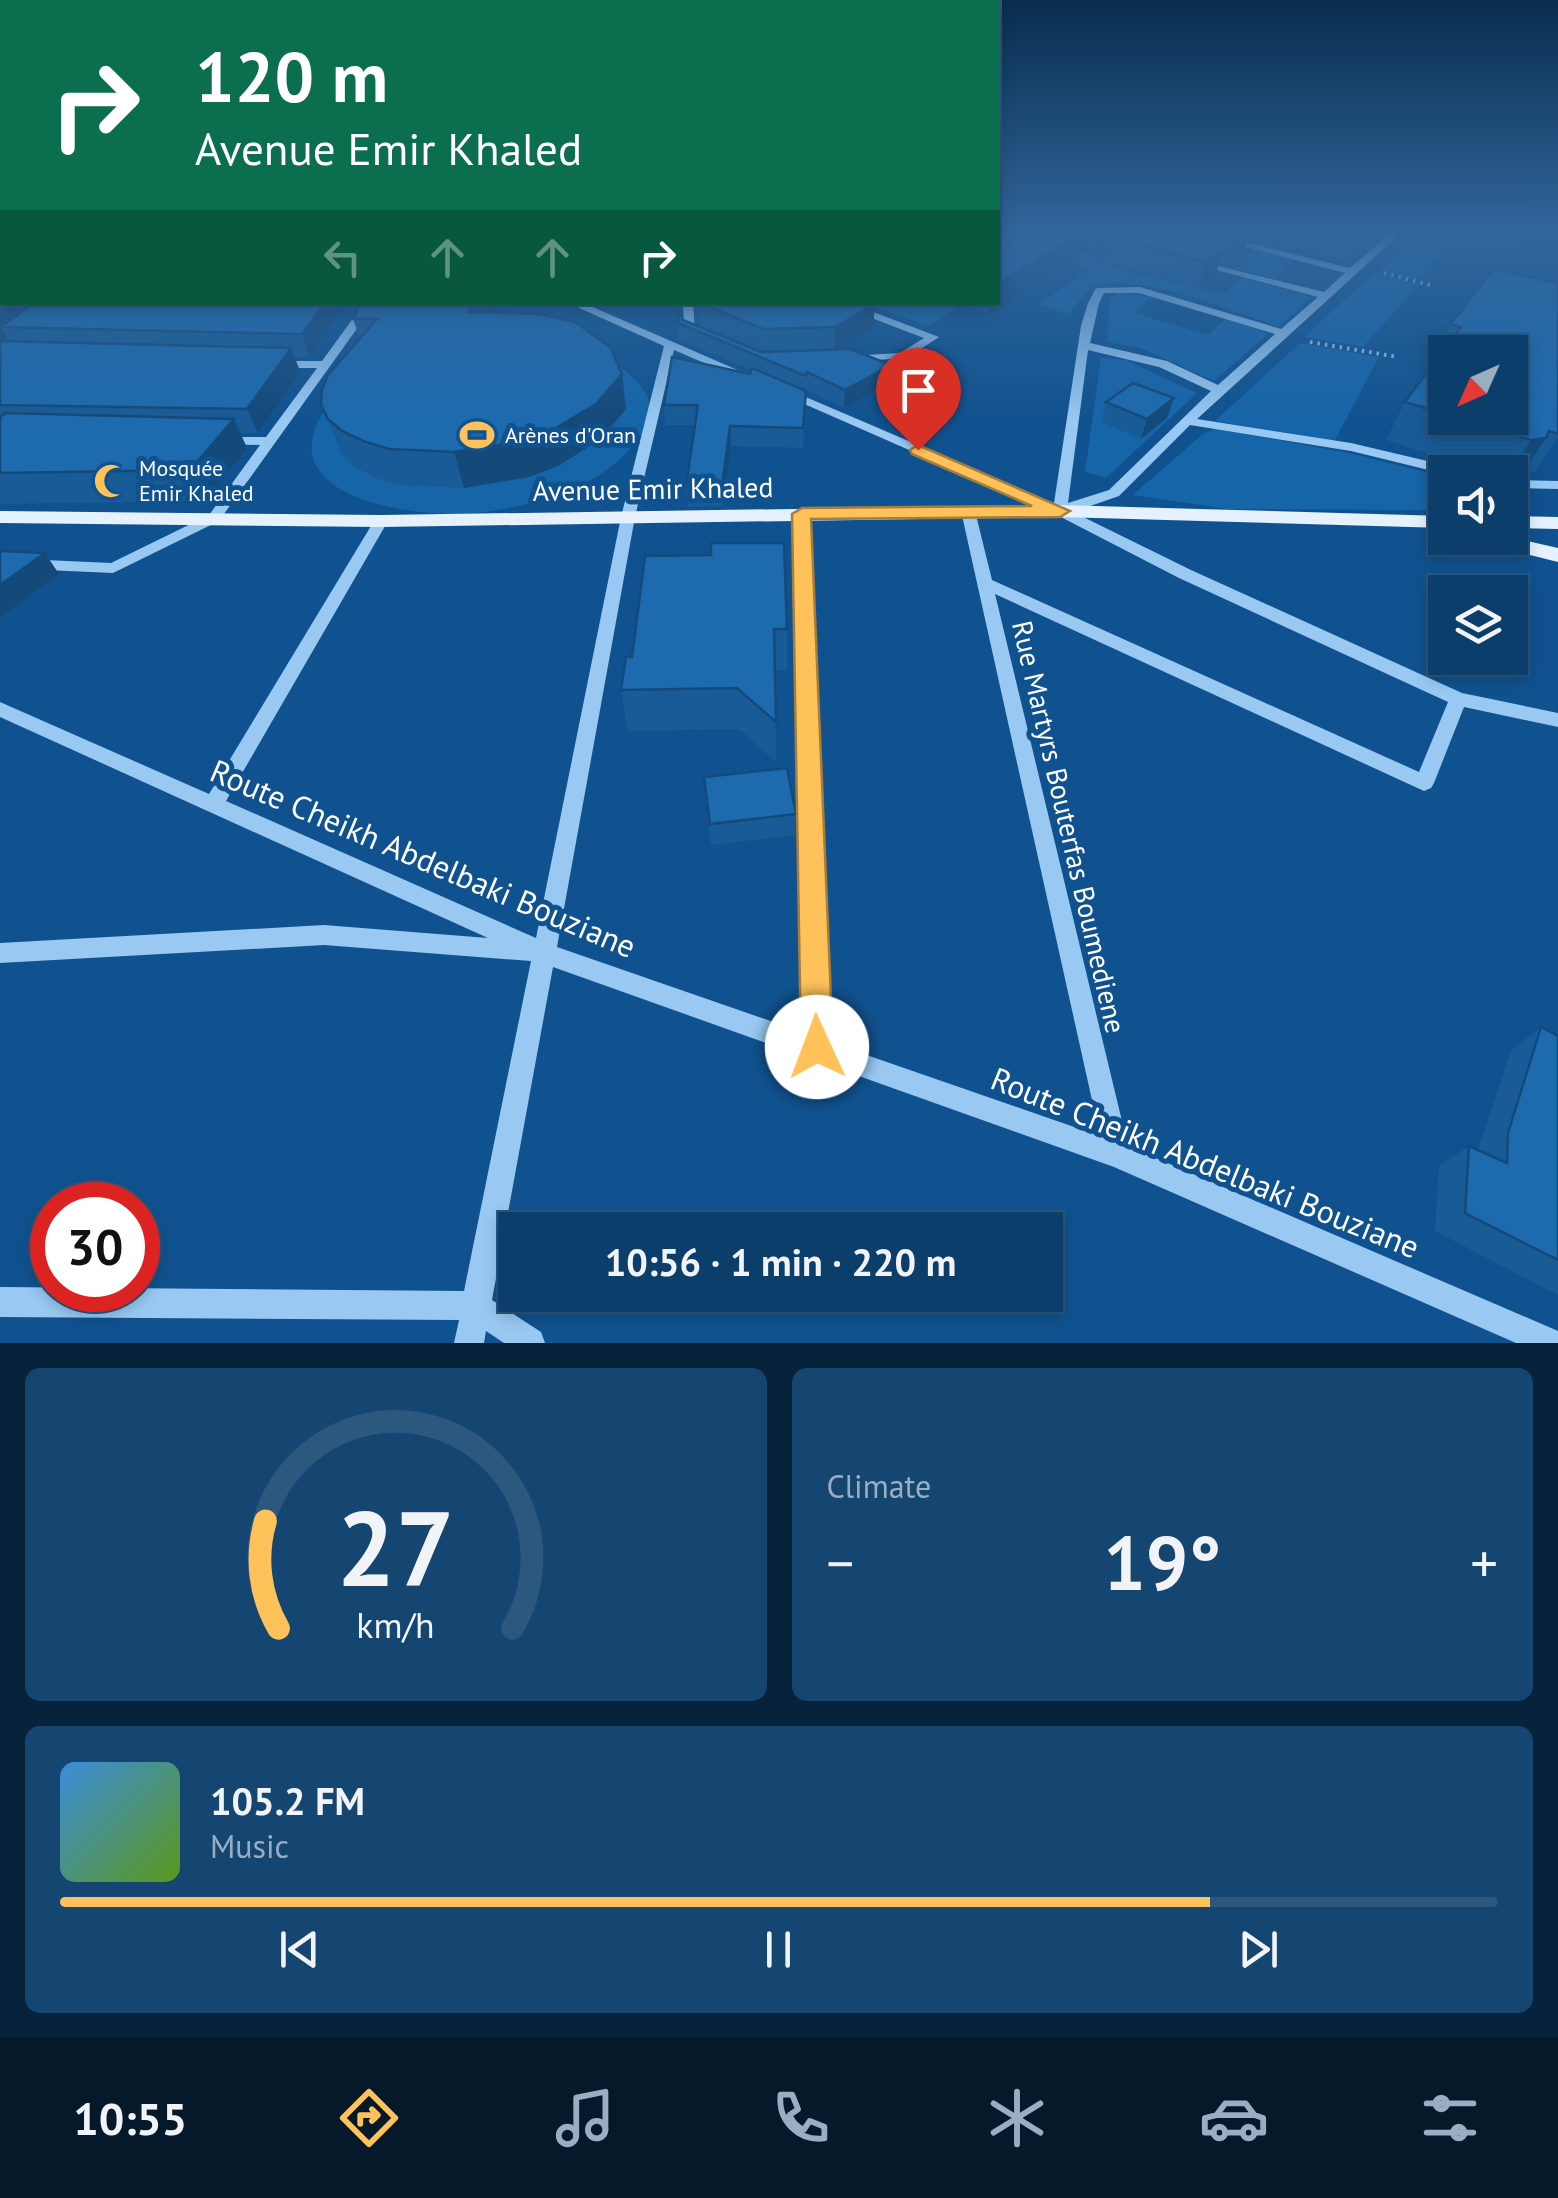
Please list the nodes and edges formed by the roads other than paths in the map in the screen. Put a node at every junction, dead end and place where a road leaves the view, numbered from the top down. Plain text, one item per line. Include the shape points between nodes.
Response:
1 (1093, 297) edge
2 (1162, 297) edge
3 (1322, 297) edge
4 (369, 305) edge
5 (577, 305) edge
6 (688, 305) edge
7 (843, 305) edge
8 (1281, 335) junction
9 (670, 344) junction
10 (1084, 345) junction
11 (726, 347) edge
12 (832, 360) edge
13 (267, 364) edge
14 (324, 365) junction
15 (759, 382) edge
16 (777, 390) edge
17 (1219, 390) junction
18 (1187, 421) junction
19 (213, 440) edge
20 (271, 441) junction
21 (1428, 465) edge
22 (1528, 484) edge
23 (1558, 485) edge
24 (968, 511) junction
25 (1060, 511) junction
26 (802, 514) junction
27 (628, 516) junction
28 (0, 517) edge
29 (214, 518) junction
30 (381, 521) junction
31 (1528, 522) edge
32 (1428, 523) edge
33 (1558, 523) edge
34 (1528, 548) edge
35 (1558, 555) edge
36 (0, 563) edge
37 (985, 583) junction
38 (1458, 699) junction
39 (0, 709) edge
40 (1558, 720) edge
41 (213, 805) junction
42 (544, 953) junction
43 (0, 954) edge
44 (817, 1047) junction
45 (1117, 1155) junction
46 (0, 1302) edge
47 (475, 1306) junction
48 (469, 1343) edge
49 (530, 1343) edge
50 (1550, 1343) edge

1 - 10 street
2 - 8 street
3 - 8 street
4 - 14 street
5 - 9 street
6 - 11 street via 690,332
7 - 12 street via 934,338 903,356
8 - 17 street
9 - 15 street
9 - 27 street
10 - 17 street via 1150,360
10 - 25 street
13 - 14 street
14 - 20 street
16 - 25 street
17 - 18 street
18 - 21 street
18 - 25 street via 1114,493
19 - 20 street
20 - 29 street
22 - 23 street
24 - 25 main road, Avenue Emir Khaled
24 - 26 main road, Avenue Emir Khaled
24 - 37 street, Rue Martyrs Bouterfas Boumediene
25 - 32 main road, Avenue Emir Khaled
25 - 38 street
26 - 27 main road, Avenue Emir Khaled
26 - 44 street
27 - 30 main road, Avenue Emir Khaled
27 - 42 street
28 - 29 main road, Avenue Emir Khaled
29 - 30 main road, Avenue Emir Khaled
29 - 36 street via 113,568
30 - 41 street
31 - 33 main road
34 - 35 main road
37 - 38 street via 1424,783
37 - 45 street, Rue Martyrs Bouterfas Boumediene
38 - 40 street
39 - 41 street, Route Cheikh Abdelbaki Bouziane
41 - 42 street, Route Cheikh Abdelbaki Bouziane
42 - 43 street via 324,935
42 - 44 street, Route Cheikh Abdelbaki Bouziane
42 - 47 street
44 - 45 street, Route Cheikh Abdelbaki Bouziane
45 - 50 street, Route Cheikh Abdelbaki Bouziane
46 - 47 street
47 - 48 street
47 - 49 street

